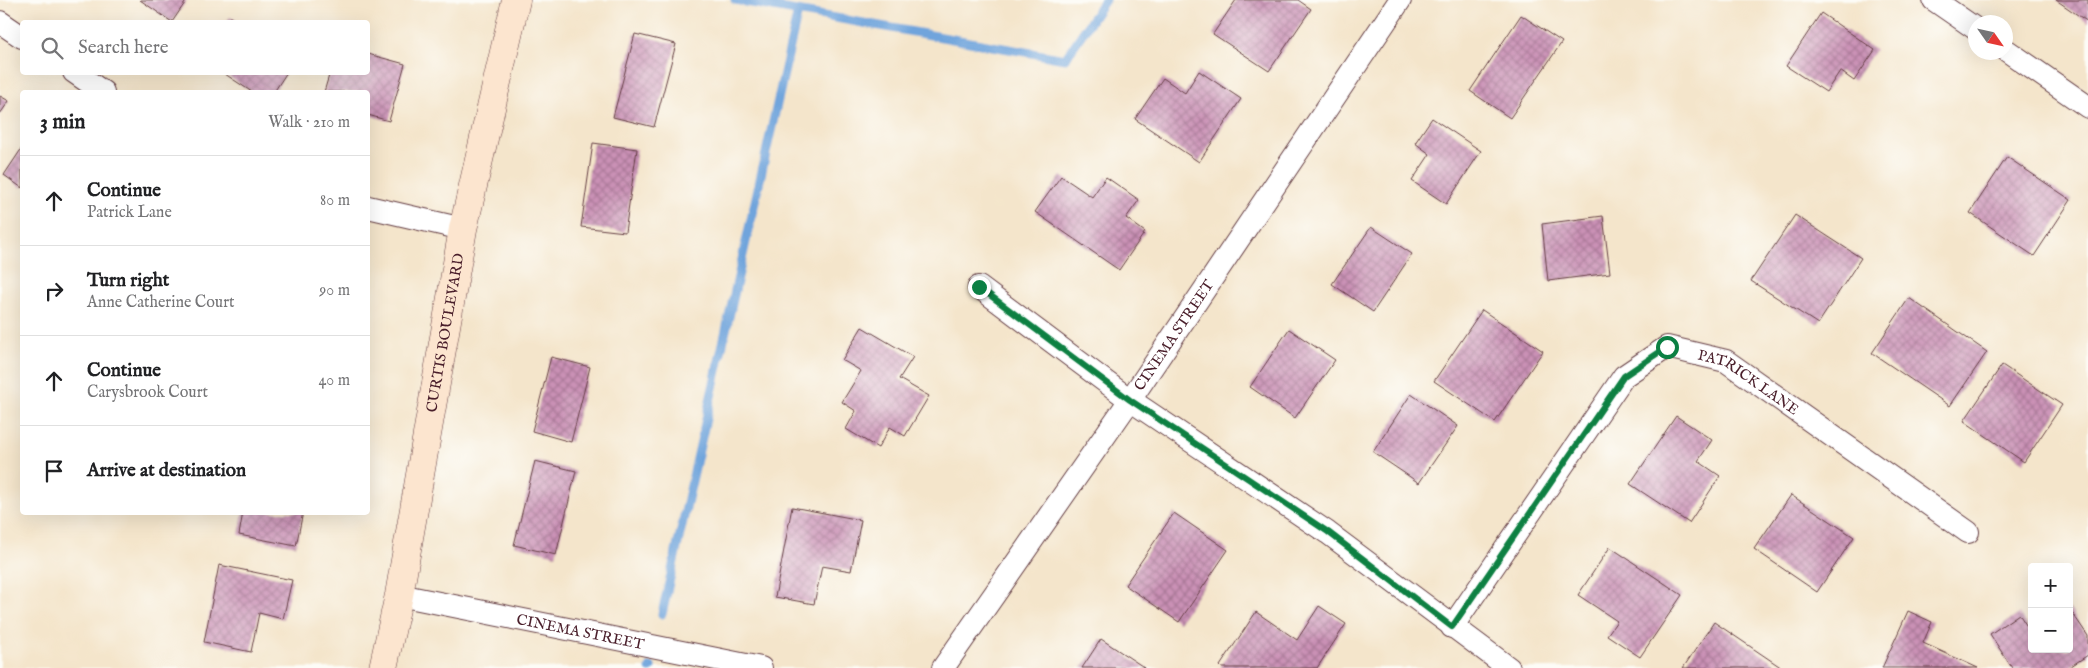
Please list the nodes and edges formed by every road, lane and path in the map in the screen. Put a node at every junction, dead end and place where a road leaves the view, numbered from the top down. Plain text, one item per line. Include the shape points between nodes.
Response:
1 (516, 0) edge
2 (1400, 0) edge
3 (1934, 0) edge
4 (0, 22) edge
5 (1968, 23) edge
6 (20, 36) edge
7 (2013, 55) edge
8 (78, 75) edge
9 (100, 90) edge
10 (2088, 107) edge
11 (370, 207) edge
12 (463, 229) junction
13 (979, 287) dead end
14 (1130, 400) junction
15 (1968, 532) dead end
16 (399, 594) junction
17 (1452, 627) junction
18 (383, 668) edge
19 (761, 668) edge
20 (943, 668) edge
21 (1508, 668) edge

1 - 12 street, CURTIS BOULEVARD
2 - 14 street, CINEMA STREET
3 - 5 street
4 - 6 street
7 - 10 street
8 - 9 street
11 - 12 street
12 - 16 street, CURTIS BOULEVARD
13 - 14 street
14 - 17 street via 1328,532
14 - 20 street, CINEMA STREET
15 - 17 street, PATRICK LANE via 1726,361 1667,347 1624,376
16 - 18 street, CURTIS BOULEVARD
16 - 19 street, CINEMA STREET
17 - 21 street

